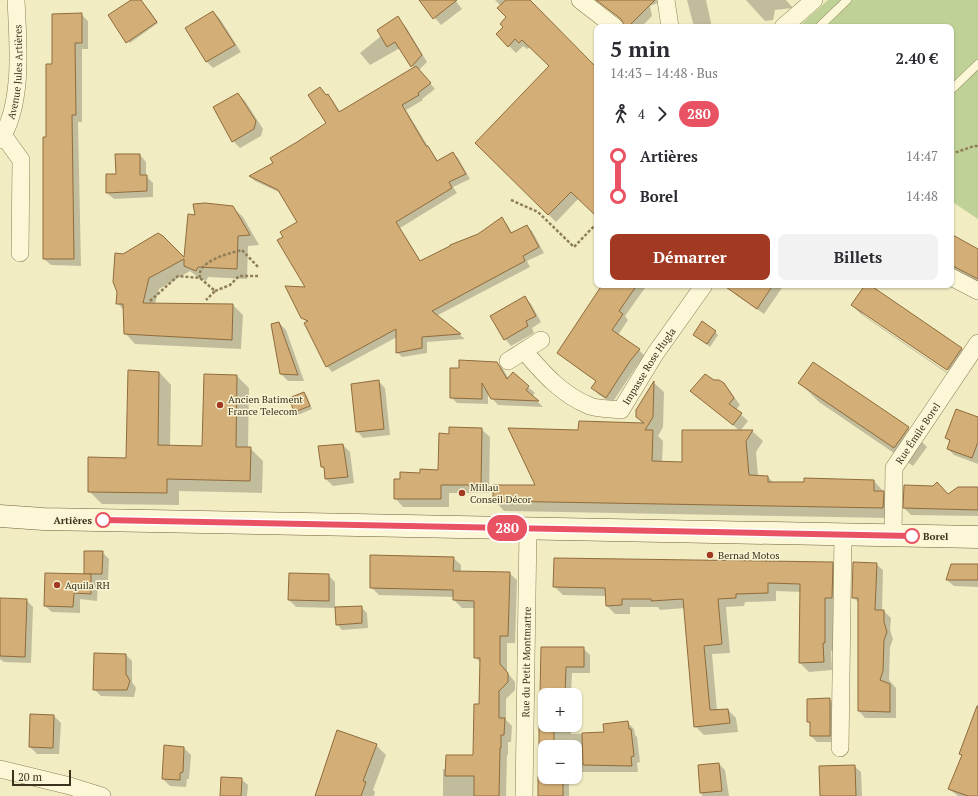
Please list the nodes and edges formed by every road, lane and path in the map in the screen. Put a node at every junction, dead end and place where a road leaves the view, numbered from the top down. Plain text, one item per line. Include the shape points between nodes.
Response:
1 (16, 0) edge
2 (580, 0) edge
3 (666, 0) edge
4 (814, 0) edge
5 (847, 0) edge
6 (610, 24) edge
7 (670, 24) edge
8 (786, 24) edge
9 (822, 24) edge
10 (978, 64) edge
11 (954, 87) edge
12 (2, 138) edge
13 (978, 146) edge
14 (954, 153) edge
15 (511, 200) dead end
16 (594, 226) edge
17 (20, 253) dead end
18 (259, 268) dead end
19 (258, 276) dead end
20 (200, 278) junction
21 (954, 279) edge
22 (702, 288) edge
23 (215, 291) junction
24 (978, 291) edge
25 (206, 300) dead end
26 (150, 301) dead end
27 (541, 340) dead end
28 (978, 344) edge
29 (524, 351) junction
30 (508, 361) dead end
31 (0, 516) edge
32 (24, 519) junction
33 (0, 521) edge
34 (528, 528) junction
35 (843, 534) junction
36 (893, 535) junction
37 (978, 537) edge
38 (840, 748) dead end
39 (0, 769) edge
40 (102, 796) edge
41 (524, 796) edge

1 - 12 street, Avenue Jules Artières via 18,72 10,121
2 - 6 street
3 - 7 street
4 - 8 street
5 - 9 lane
10 - 11 lane
12 - 17 street via 21,160
13 - 14 path
15 - 16 path via 538,212 574,247
18 - 20 path via 242,250 215,258 202,268
19 - 23 path via 239,276 230,285
20 - 23 path
20 - 26 path via 178,276
21 - 24 street
22 - 29 street, Impasse Rose Hugla via 655,354 621,410 591,406 565,393
23 - 25 path
27 - 29 street
28 - 36 street, Rue Émile Borel via 894,468
29 - 30 street
31 - 32 main road
32 - 33 main road
32 - 34 main road
34 - 35 main road
34 - 41 street, Rue du Petit Montmartre
35 - 36 main road
35 - 38 street
36 - 37 main road
39 - 40 street

